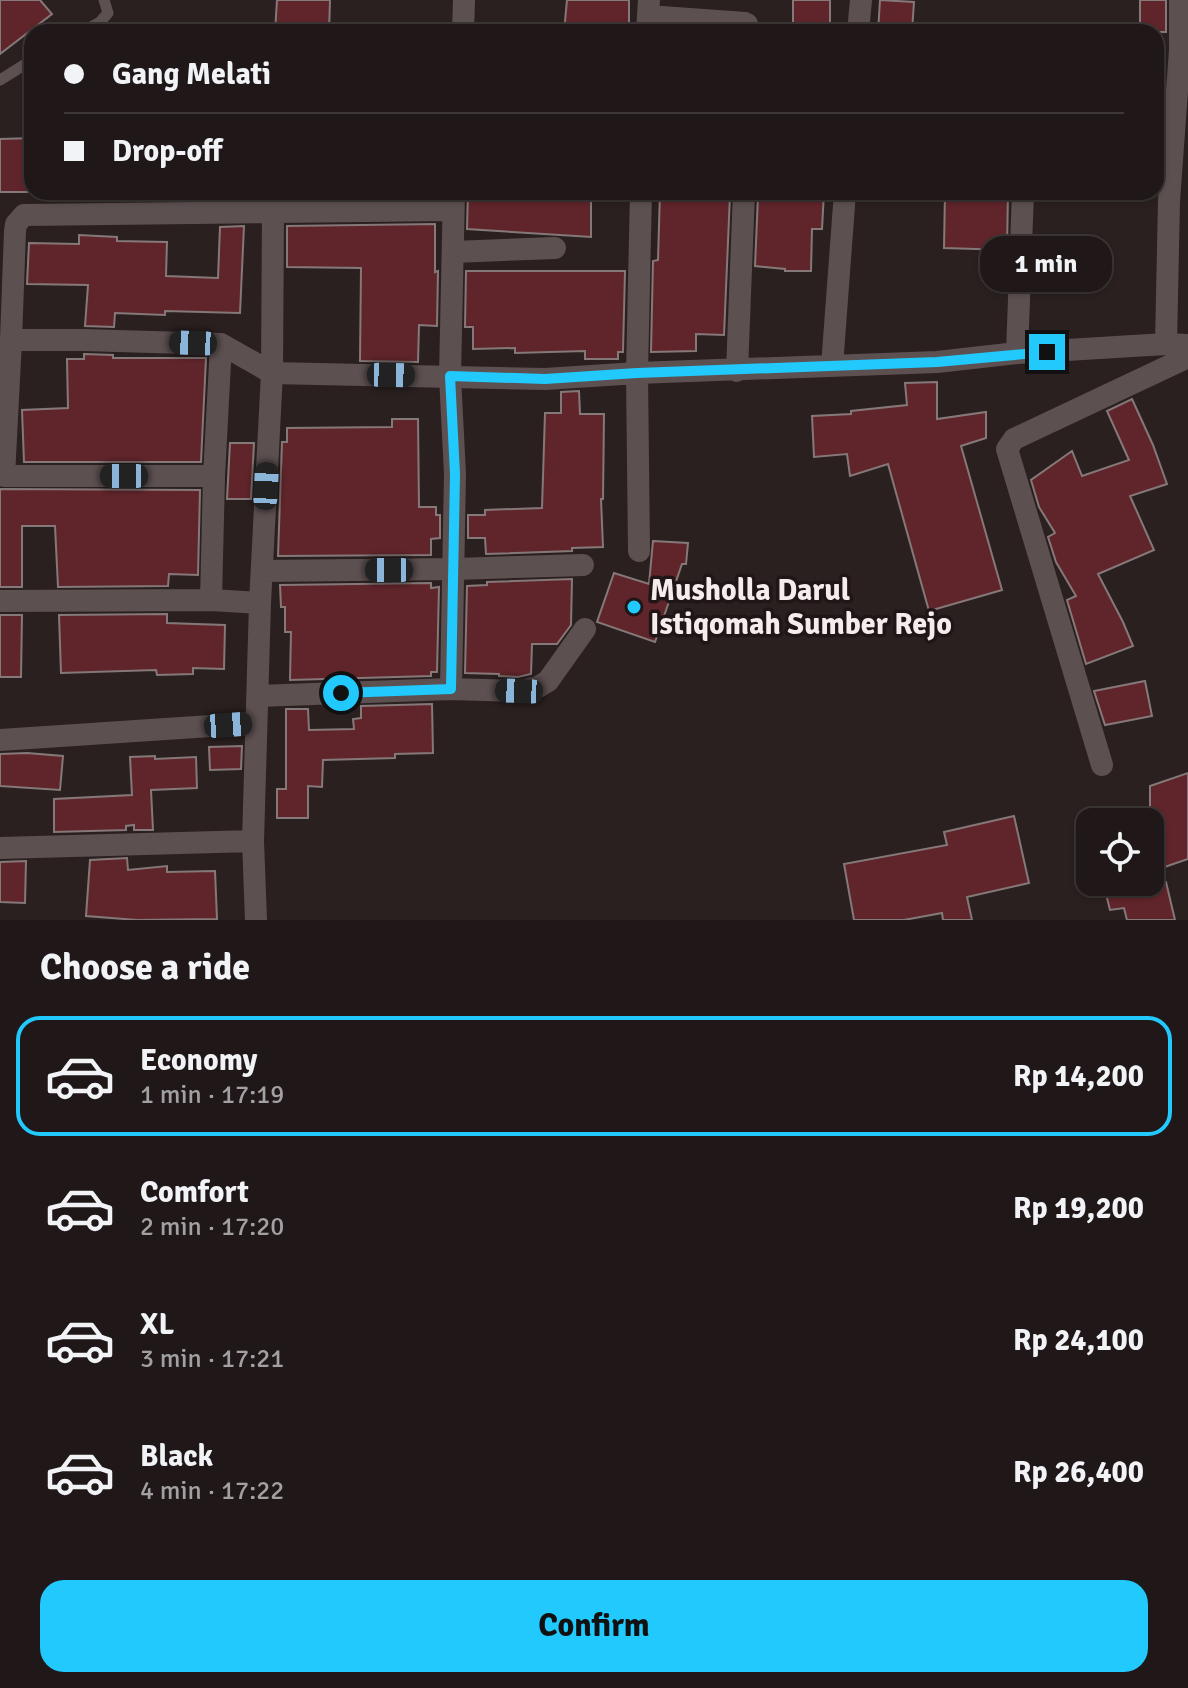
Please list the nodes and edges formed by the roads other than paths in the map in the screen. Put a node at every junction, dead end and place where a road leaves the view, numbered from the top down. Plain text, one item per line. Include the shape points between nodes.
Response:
1 (104, 0) edge
2 (464, 0) edge
3 (861, 0) edge
4 (1180, 0) edge
5 (648, 16) edge
6 (96, 24) edge
7 (463, 24) edge
8 (747, 24) edge
9 (859, 24) edge
10 (24, 65) edge
11 (0, 80) edge
12 (641, 200) edge
13 (744, 200) edge
14 (844, 200) edge
15 (1023, 200) edge
16 (454, 201) edge
17 (1179, 201) edge
18 (273, 212) junction
19 (555, 248) dead end
20 (453, 252) junction
21 (11, 340) junction
22 (221, 344) junction
23 (1177, 345) edge
24 (1017, 353) junction
25 (1188, 357) edge
26 (832, 366) junction
27 (737, 371) junction
28 (272, 373) junction
29 (637, 373) junction
30 (450, 376) junction
31 (2, 476) edge
32 (214, 476) junction
33 (639, 551) dead end
34 (583, 565) dead end
35 (453, 569) junction
36 (262, 571) junction
37 (211, 600) junction
38 (0, 601) edge
39 (260, 603) junction
40 (585, 629) dead end
41 (451, 689) junction
42 (258, 696) junction
43 (256, 723) junction
44 (0, 740) edge
45 (1102, 765) dead end
46 (253, 841) junction
47 (0, 848) edge
48 (256, 920) edge

1 - 6 lane via 108,13
2 - 7 street
3 - 9 street
4 - 17 street
5 - 8 street
10 - 11 lane
12 - 29 street
13 - 27 street
14 - 26 street
15 - 24 street
16 - 18 street
16 - 20 street
17 - 23 street
18 - 21 street via 24,215 15,231
18 - 28 street
19 - 20 street
20 - 30 street
21 - 22 street
21 - 31 street
22 - 28 street
22 - 32 street
23 - 24 street
24 - 26 street
25 - 45 street via 1014,439 1007,449
26 - 27 street
27 - 29 street
28 - 30 street
28 - 36 street
29 - 30 street via 545,379
29 - 33 street
30 - 35 street
31 - 32 street
32 - 37 street
34 - 35 street
35 - 36 street
35 - 41 street
36 - 39 street
37 - 38 street
37 - 39 street
39 - 42 street
40 - 41 street via 538,687
41 - 42 street
42 - 43 street
43 - 44 street
43 - 46 street
46 - 47 street
46 - 48 street

